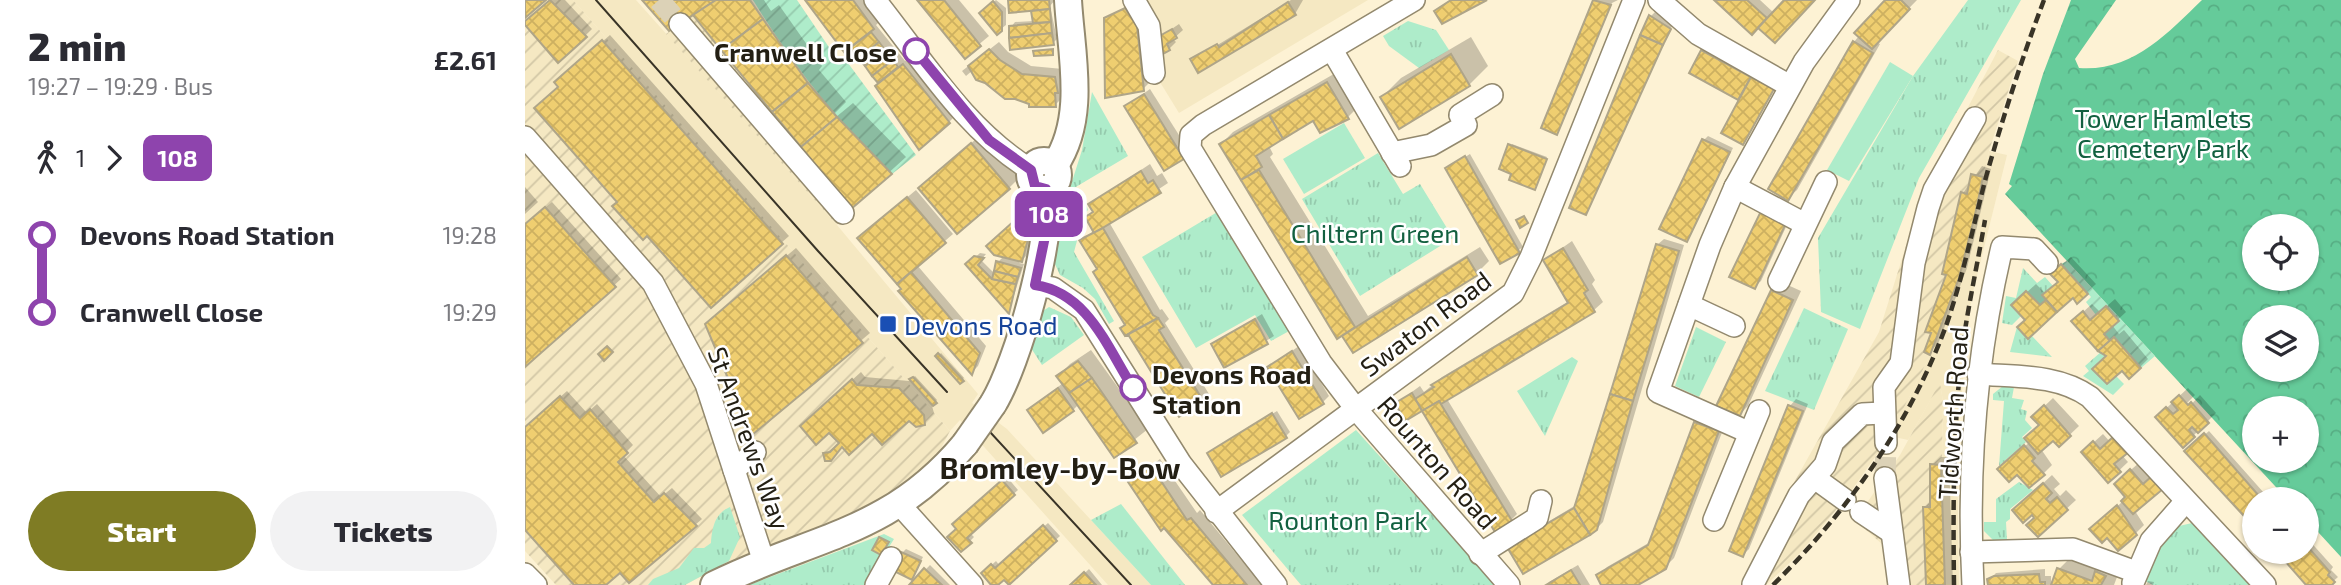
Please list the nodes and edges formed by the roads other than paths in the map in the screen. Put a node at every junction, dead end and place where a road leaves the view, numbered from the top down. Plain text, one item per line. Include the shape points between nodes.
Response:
1 (875, 0) edge
2 (1134, 0) edge
3 (1414, 0) edge
4 (1634, 0) edge
5 (1659, 0) edge
6 (1849, 0) edge
7 (1071, 1) edge
8 (680, 24) tunnel mouth
9 (1332, 50) junction
10 (1154, 73) dead end
11 (1790, 86) junction
12 (1492, 95) dead end
13 (1975, 118) dead end
14 (525, 137) edge
15 (1044, 175) junction
16 (1826, 182) dead end
17 (1735, 187) junction
18 (843, 213) dead end
19 (1805, 224) junction
20 (2047, 263) dead end
21 (1779, 281) dead end
22 (1035, 285) junction
23 (1689, 305) junction
24 (1734, 326) dead end
25 (1978, 374) junction
26 (1356, 409) junction
27 (1759, 411) dead end
28 (1883, 413) junction
29 (1748, 432) junction
30 (1886, 443) tunnel mouth
31 (755, 453) dead end
32 (734, 470) junction
33 (1885, 478) tunnel mouth
34 (1816, 479) junction
35 (1541, 501) dead end
36 (2186, 501) junction
37 (900, 505) junction
38 (1216, 512) junction
39 (1714, 520) dead end
40 (1891, 532) junction
41 (1971, 552) junction
42 (1480, 554) junction
43 (891, 558) dead end
44 (764, 562) junction
45 (525, 574) edge
46 (2134, 579) edge
47 (1753, 584) edge
48 (536, 585) edge
49 (714, 585) edge
50 (876, 585) edge
51 (972, 585) edge
52 (1276, 585) edge
53 (1509, 585) edge
54 (1899, 585) edge
55 (1973, 585) edge
56 (2265, 585) edge

1 - 15 street via 975,126 995,145
2 - 10 street via 1149,26
3 - 9 street
4 - 26 street, Swaton Road via 1513,293
5 - 11 street via 1698,34
6 - 11 street
7 - 15 main road via 1072,128 1067,144
8 - 18 street
9 - 12 street via 1396,159 1466,125 1460,115
9 - 26 street, Rounton Road via 1203,125 1191,135 1190,148 1321,363
11 - 17 street
13 - 28 street via 1961,160 1934,190 1928,208 1914,263 1901,363 1884,387
14 - 32 street, St Andrews Way via 653,283 706,384
15 - 22 main road via 1049,217
16 - 19 street
17 - 19 street
17 - 23 street
19 - 21 street
20 - 25 street, Tidworth Road via 2034,249 2001,247
22 - 37 main road, bridge via 1010,371 993,404 937,475
22 - 38 street via 1053,288 1084,310
23 - 24 street
23 - 29 street via 1658,392
25 - 36 street via 2055,380 2076,387 2101,406
25 - 41 street, Tidworth Road
26 - 38 street, Swaton Road
26 - 42 street, Rounton Road
27 - 29 street
28 - 30 street
28 - 34 street via 1862,414 1846,428 1833,442
29 - 39 street
31 - 32 street
32 - 44 street, St Andrews Way
33 - 40 street
34 - 40 street
34 - 47 street via 1799,495
35 - 42 street via 1537,518
36 - 46 street via 2161,527
36 - 56 street
37 - 44 main road via 850,532
37 - 51 street
38 - 52 street
40 - 54 street
41 - 46 street via 2073,550
41 - 55 street, Tidworth Road
42 - 53 street, Rounton Road
43 - 50 street
44 - 49 main road
45 - 48 street

